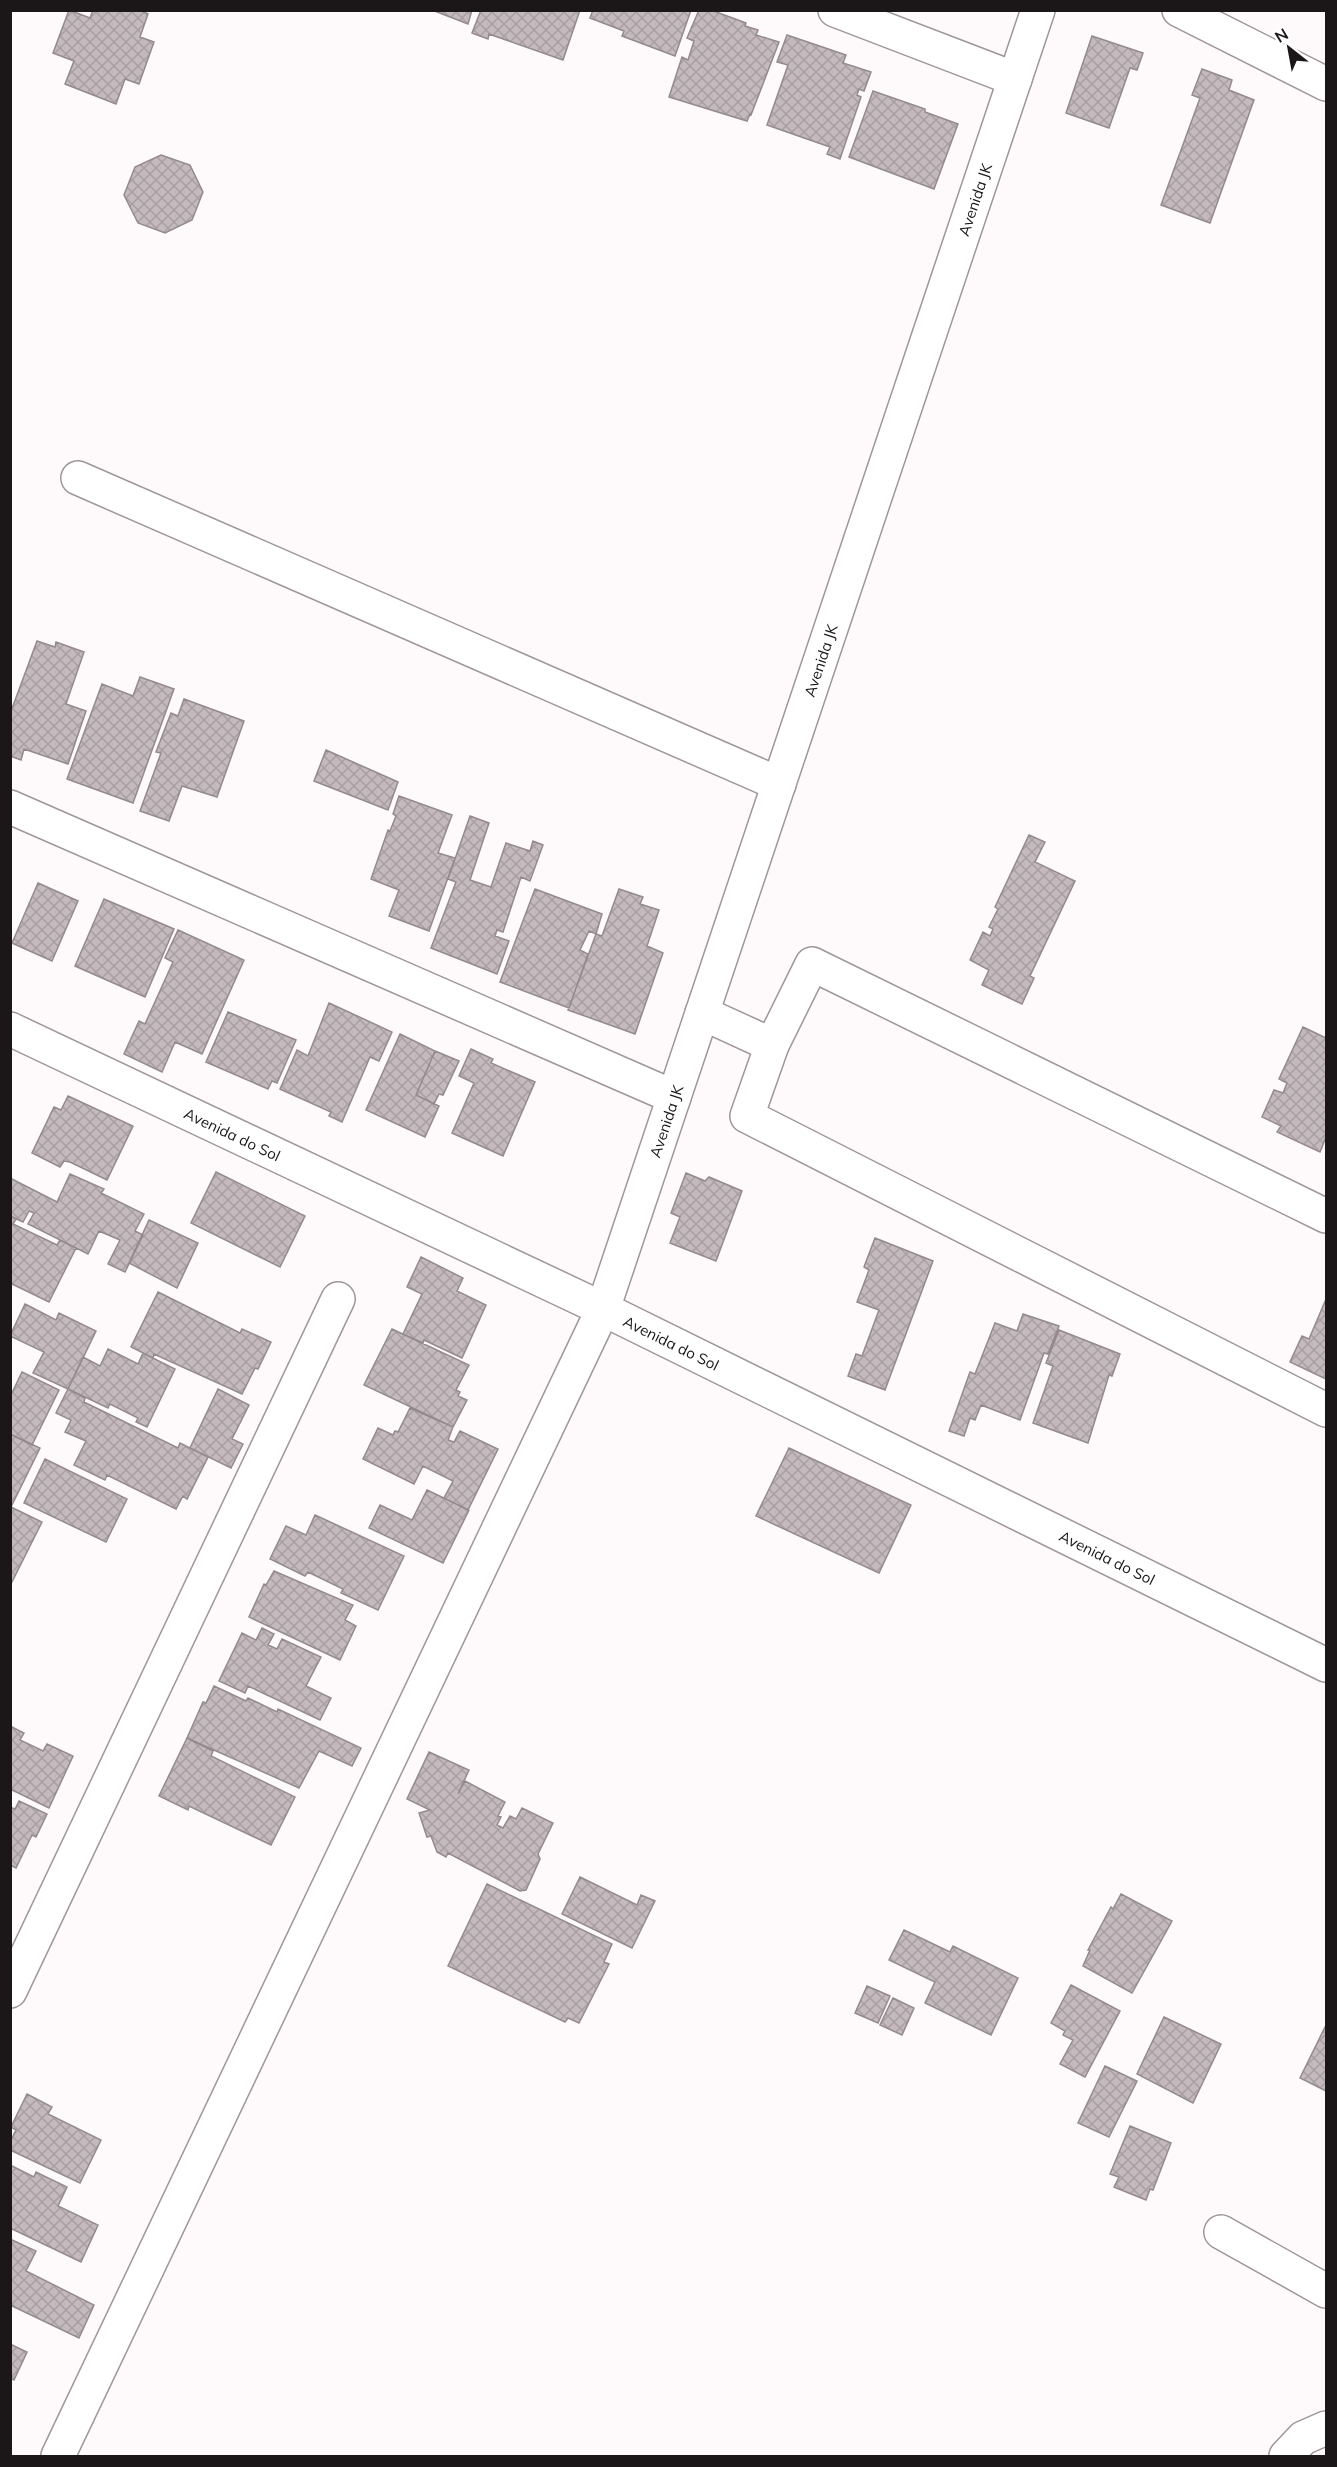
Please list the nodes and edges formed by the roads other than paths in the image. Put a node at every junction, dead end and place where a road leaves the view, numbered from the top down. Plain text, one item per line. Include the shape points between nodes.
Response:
1 (835, 10) edge
2 (1038, 10) edge
3 (1179, 10) edge
4 (1015, 80) junction
5 (1326, 84) edge
6 (78, 478) dead end
7 (779, 784) junction
8 (10, 807) edge
9 (702, 1013) junction
10 (11, 1031) edge
11 (772, 1045) junction
12 (674, 1097) junction
13 (1326, 1216) edge
14 (338, 1299) dead end
15 (603, 1309) junction
16 (1326, 1410) edge
17 (1326, 1665) edge
18 (10, 1991) edge
19 (1221, 2232) dead end
20 (1326, 2291) edge
21 (1326, 2428) edge
22 (58, 2457) edge
23 (1286, 2457) edge

1 - 4 street
2 - 4 street, Avenida JK
3 - 5 street
4 - 7 street, Avenida JK
6 - 7 street
7 - 9 street, Avenida JK
8 - 12 street
9 - 11 street
9 - 12 street, Avenida JK
10 - 15 street, Avenida do Sol
11 - 13 street via 812,964
11 - 16 street via 747,1116
12 - 15 street, Avenida JK
14 - 18 street
15 - 17 street, Avenida do Sol
15 - 22 street, Avenida JK
19 - 20 street
21 - 23 street via 1303,2438

